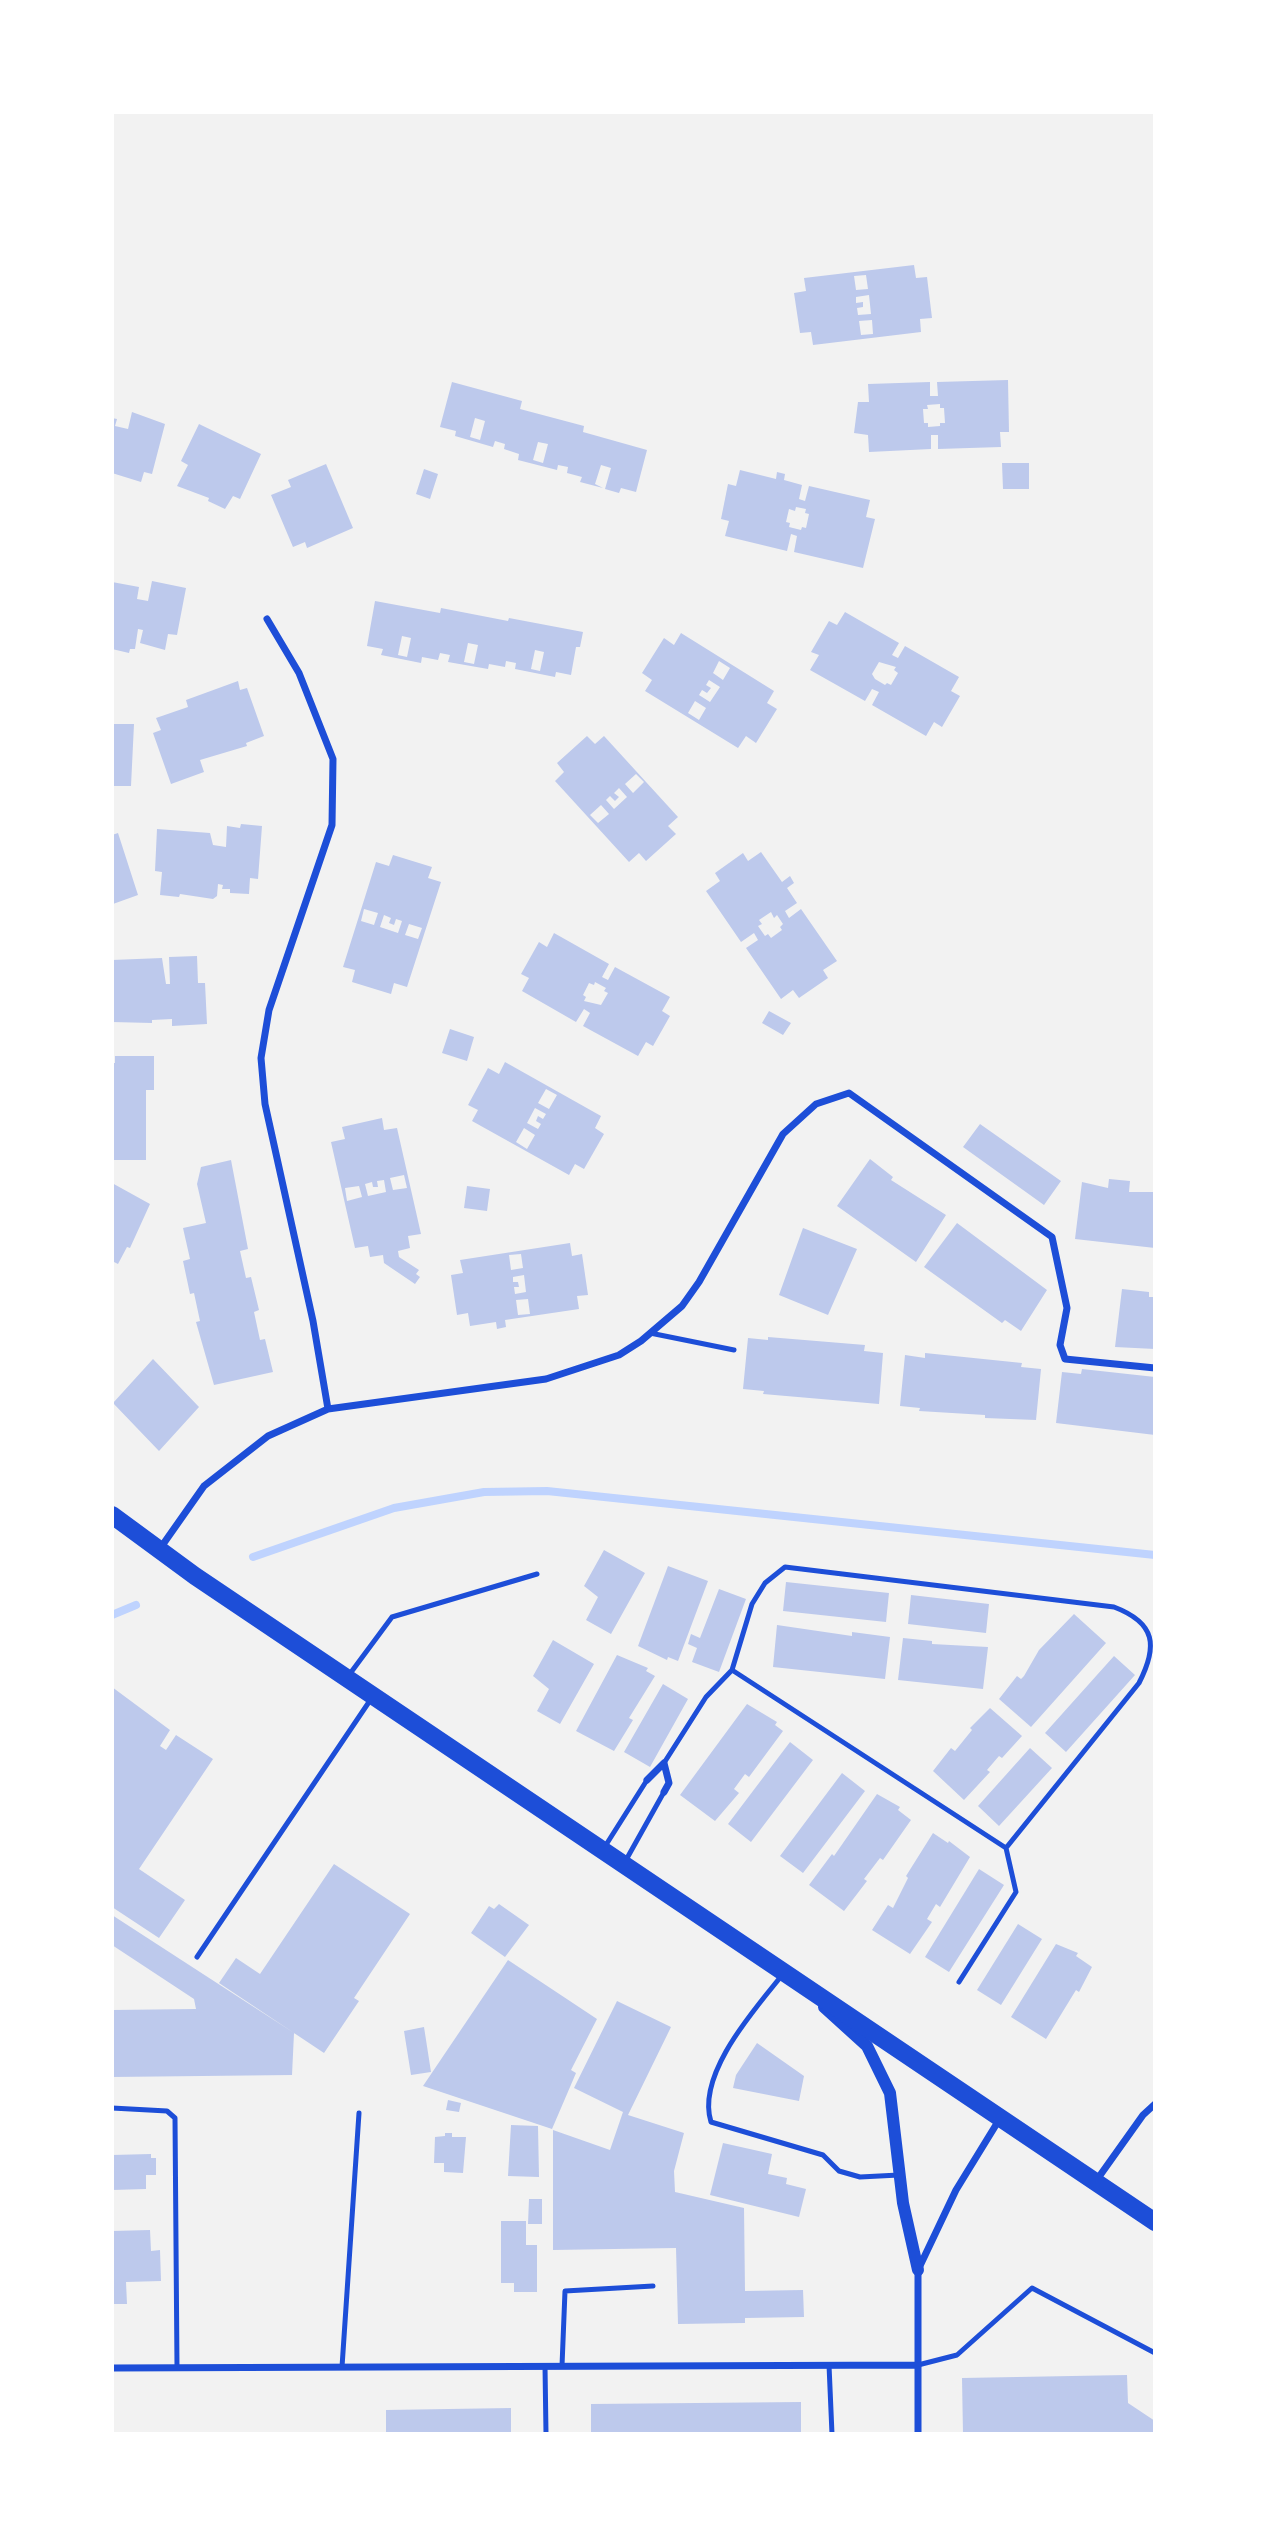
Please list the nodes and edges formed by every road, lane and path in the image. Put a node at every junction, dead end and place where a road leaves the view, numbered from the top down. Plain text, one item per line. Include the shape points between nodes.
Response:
1 (267, 619) dead end
2 (650, 1333) junction
3 (734, 1350) dead end
4 (1155, 1368) edge
5 (328, 1409) junction
6 (112, 1515) edge
7 (158, 1550) junction
8 (537, 1574) dead end
9 (732, 1670) junction
10 (347, 1677) junction
11 (374, 1695) junction
12 (664, 1763) junction
13 (647, 1780) joint
14 (664, 1792) joint
15 (1006, 1848) junction
16 (603, 1849) junction
17 (624, 1863) junction
18 (197, 1958) dead end
19 (785, 1971) junction
20 (959, 1982) dead end
21 (1155, 2104) edge
22 (112, 2108) edge
23 (359, 2113) dead end
24 (999, 2119) junction
25 (900, 2175) junction
26 (1094, 2183) junction
27 (1155, 2222) edge
28 (918, 2270) junction
29 (653, 2286) dead end
30 (1155, 2353) edge
31 (829, 2365) junction
32 (918, 2365) junction
33 (545, 2366) junction
34 (562, 2366) junction
35 (342, 2367) junction
36 (112, 2368) edge
37 (177, 2368) junction
38 (546, 2434) edge
39 (832, 2434) edge
40 (918, 2434) edge

1 - 5 street via 299,673 333,759 332,825 269,1010 261,1058 265,1104
2 - 3 lane
2 - 4 street via 682,1306 699,1282 783,1135 816,1104 849,1093 1052,1237 1068,1308 1059,1345 1065,1359
2 - 5 street via 619,1355 546,1379
5 - 7 street via 268,1436 204,1486
6 - 7 main road
7 - 10 main road
8 - 10 lane via 392,1616
9 - 12 lane via 706,1698
9 - 15 lane
9 - 15 lane via 752,1604 765,1583 785,1567 1115,1607 1133,1614 1149,1631 1151,1659 1139,1683
10 - 11 main road
11 - 16 main road
11 - 18 lane
12 - 13 street
12 - 14 street via 669,1783
13 - 16 lane
14 - 17 lane
15 - 20 lane via 1016,1892
16 - 17 main road
17 - 19 main road
19 - 24 main road
19 - 25 street via 867,2046 890,2093
19 - 25 lane via 726,2049 707,2108 711,2122 823,2155 839,2171 860,2177
21 - 26 street
22 - 37 lane via 167,2111 175,2118
23 - 35 lane
24 - 26 main road
24 - 28 street via 956,2190
25 - 28 street
26 - 27 main road
28 - 32 street
29 - 34 lane via 565,2291
30 - 32 lane via 1032,2288 957,2355
31 - 32 street
31 - 34 street
31 - 39 lane
32 - 40 street
33 - 34 street
33 - 35 street
33 - 38 lane
35 - 37 street
36 - 37 street

